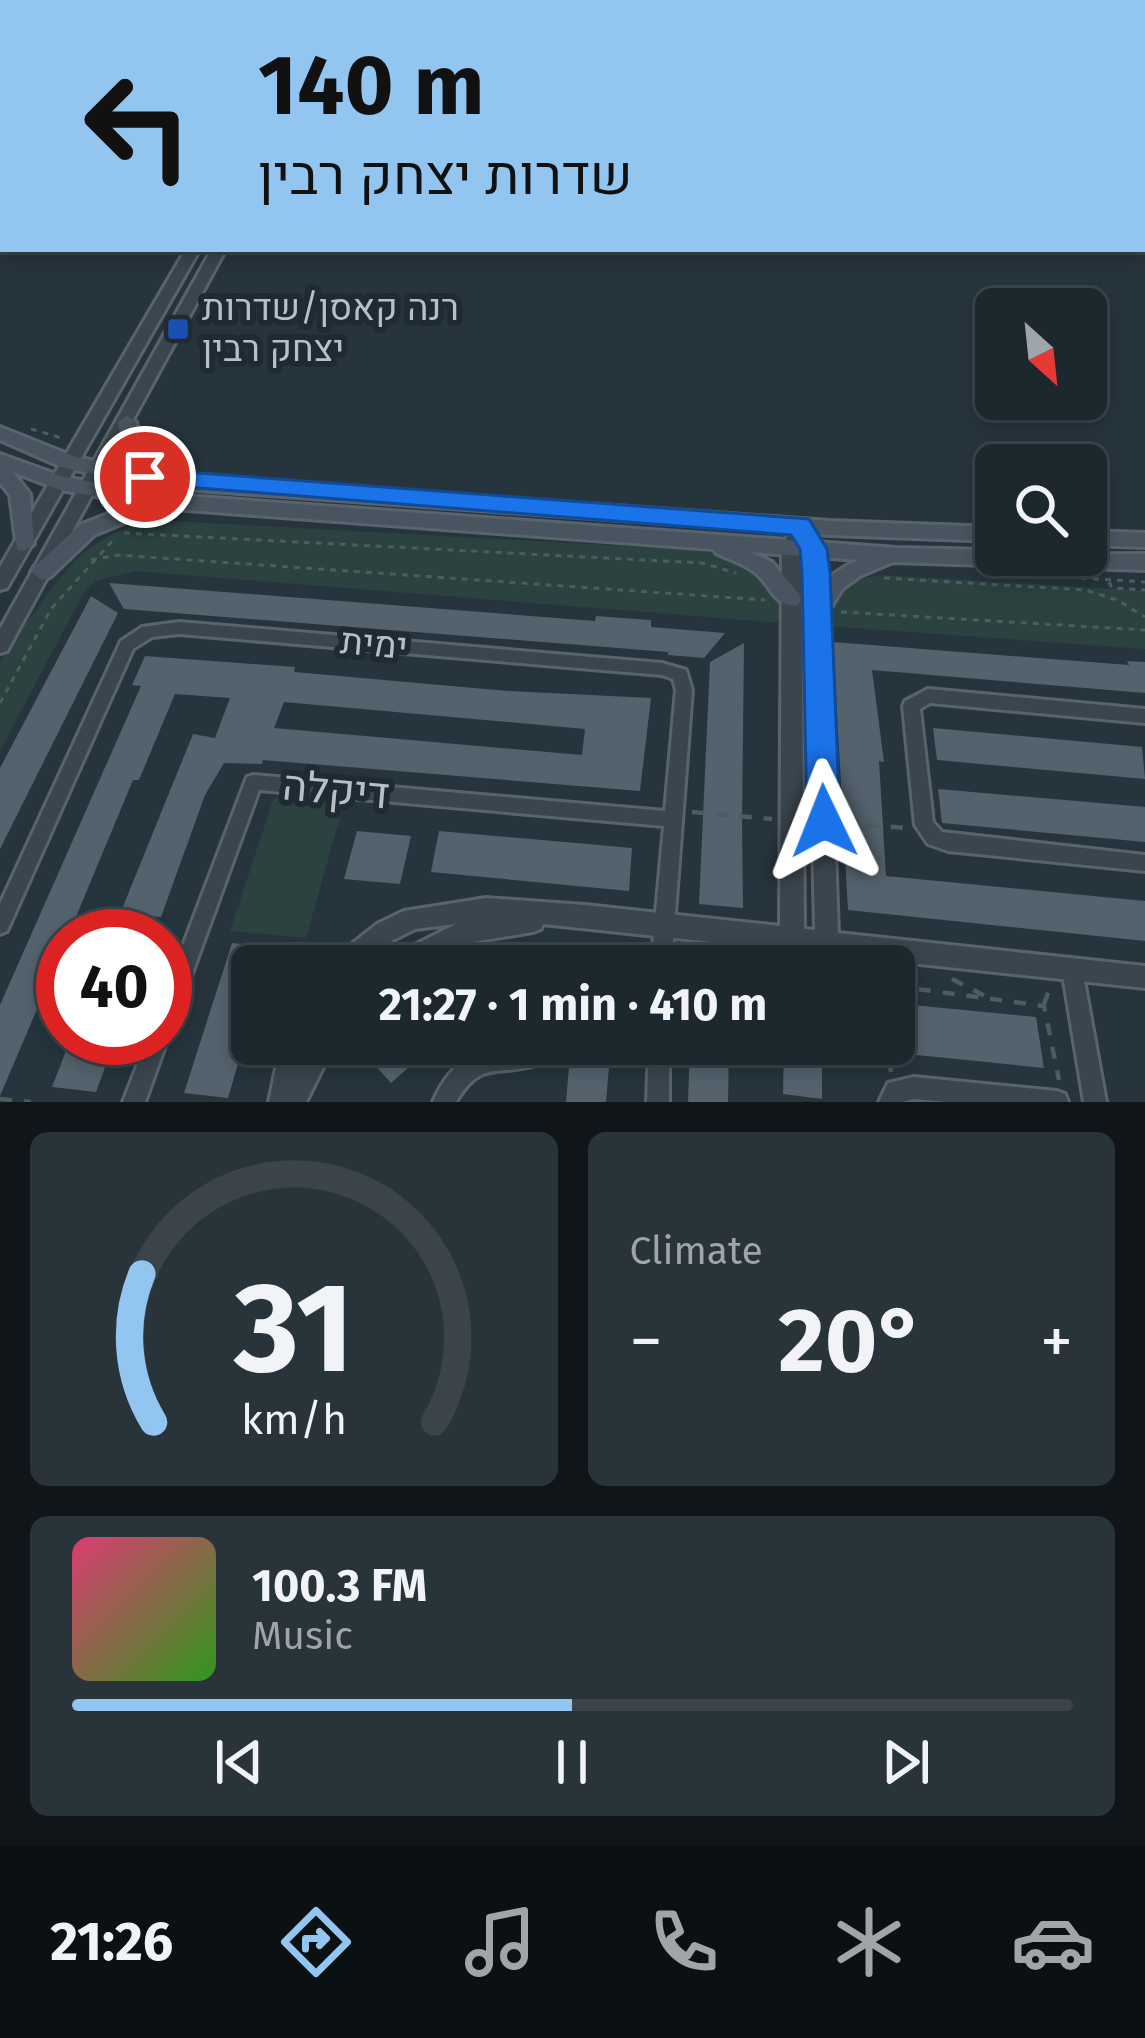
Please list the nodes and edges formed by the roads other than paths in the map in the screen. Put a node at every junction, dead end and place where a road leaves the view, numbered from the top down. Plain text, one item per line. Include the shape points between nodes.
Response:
1 (191, 252) edge
2 (217, 252) edge
3 (128, 422) junction
4 (0, 433) edge
5 (0, 460) edge
6 (71, 463) junction
7 (0, 470) edge
8 (95, 480) junction
9 (60, 483) junction
10 (165, 491) junction
11 (975, 535) edge
12 (694, 539) junction
13 (1107, 539) edge
14 (1145, 540) edge
15 (801, 541) junction
16 (24, 544) junction
17 (898, 555) junction
18 (1145, 562) edge
19 (43, 572) junction
20 (0, 583) edge
21 (784, 600) junction
22 (817, 611) junction
23 (0, 646) edge
24 (1145, 716) edge
25 (671, 815) junction
26 (1145, 863) edge
27 (585, 916) junction
28 (662, 924) junction
29 (0, 925) edge
30 (792, 938) junction
31 (827, 942) junction
32 (369, 945) edge
33 (436, 945) edge
34 (662, 945) edge
35 (192, 947) edge
36 (1072, 969) junction
37 (1145, 977) edge
38 (148, 1065) edge
39 (289, 1065) edge
40 (311, 1065) edge
41 (470, 1065) edge
42 (659, 1065) edge
43 (1058, 1091) edge
44 (893, 1096) edge
45 (134, 1102) edge
46 (281, 1102) edge
47 (292, 1102) edge
48 (444, 1102) edge
49 (658, 1102) edge
50 (1095, 1102) edge

1 - 6 street
2 - 3 street
3 - 8 street
3 - 10 main road via 132,447
4 - 6 main road
5 - 9 main road
6 - 8 main road
6 - 9 street
7 - 16 main road via 20,494
8 - 9 main road
8 - 10 main road
8 - 19 street
9 - 16 street
10 - 12 main road
10 - 15 main road
10 - 19 main road via 86,530
11 - 15 main road
12 - 15 main road
12 - 21 main road via 752,560 779,581
13 - 14 main road
15 - 17 main road
15 - 21 street
15 - 22 street
16 - 20 street
17 - 18 main road
17 - 22 main road via 853,569
19 - 23 street
21 - 30 street
22 - 31 street
24 - 26 street via 928,696 911,706 928,830 948,843
25 - 28 street, ימית
25 - 29 street, ימית via 684,689 673,672 162,628 128,645
25 - 35 street, דיקלה via 253,782
27 - 28 street
27 - 32 street via 441,913
27 - 33 street via 457,934
28 - 30 street
28 - 34 street, ימית
30 - 31 street
31 - 36 street
36 - 37 street
36 - 50 street
38 - 45 street
39 - 46 street
40 - 47 street
41 - 48 street
42 - 49 street
43 - 44 street via 914,1088

